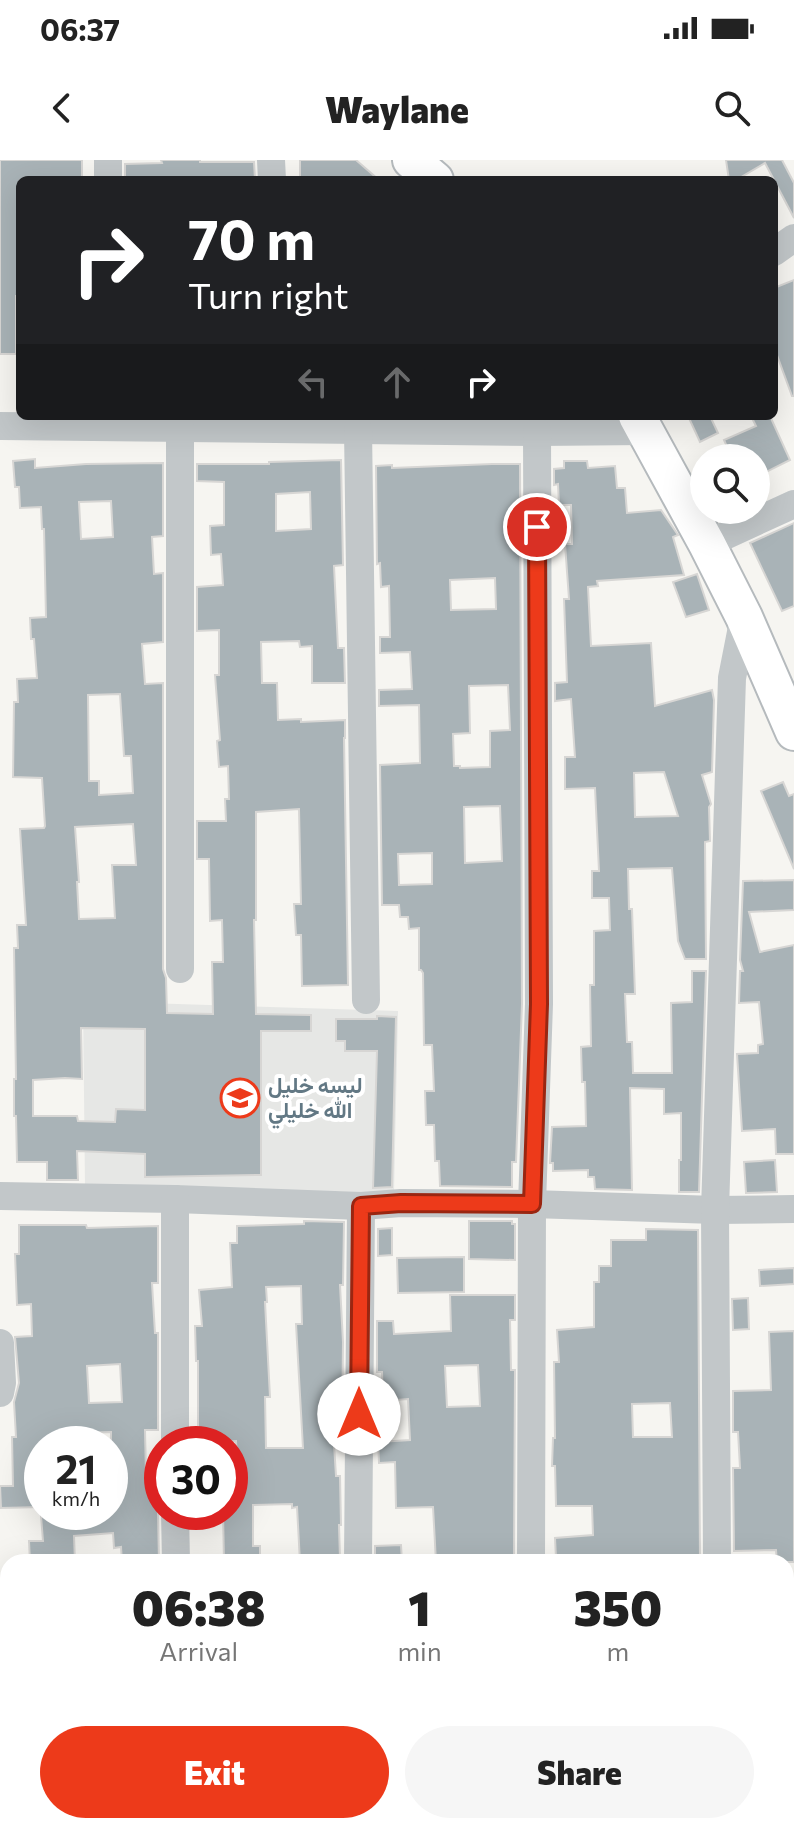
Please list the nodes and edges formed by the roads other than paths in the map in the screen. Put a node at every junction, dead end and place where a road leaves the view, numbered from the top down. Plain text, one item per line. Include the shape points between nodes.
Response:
1 (411, 160) edge
2 (430, 176) edge
3 (105, 421) edge
4 (276, 422) edge
5 (641, 423) edge
6 (0, 426) edge
7 (180, 428) junction
8 (358, 429) junction
9 (537, 432) junction
10 (794, 504) edge
11 (707, 544) junction
12 (744, 617) junction
13 (794, 732) edge
14 (180, 969) dead end
15 (366, 1000) dead end
16 (0, 1196) edge
17 (175, 1199) junction
18 (532, 1204) junction
19 (361, 1206) junction
20 (794, 1209) edge
21 (715, 1210) junction
22 (0, 1343) edge
23 (0, 1393) edge
24 (175, 1426) edge
25 (175, 1530) edge
26 (176, 1554) edge
27 (358, 1554) edge
28 (531, 1554) edge
29 (717, 1554) edge

1 - 2 main road
3 - 6 street
3 - 7 street
4 - 7 street
4 - 8 street
5 - 9 street
5 - 11 main road
7 - 14 street
8 - 9 street
8 - 15 street
9 - 18 street via 539,1004
10 - 11 street
11 - 12 main road
12 - 13 main road
12 - 21 street via 732,678
16 - 17 street
17 - 19 street
17 - 24 street
18 - 19 street
18 - 21 street
18 - 28 street
19 - 27 street
20 - 21 street
21 - 29 street
22 - 23 street
25 - 26 street

